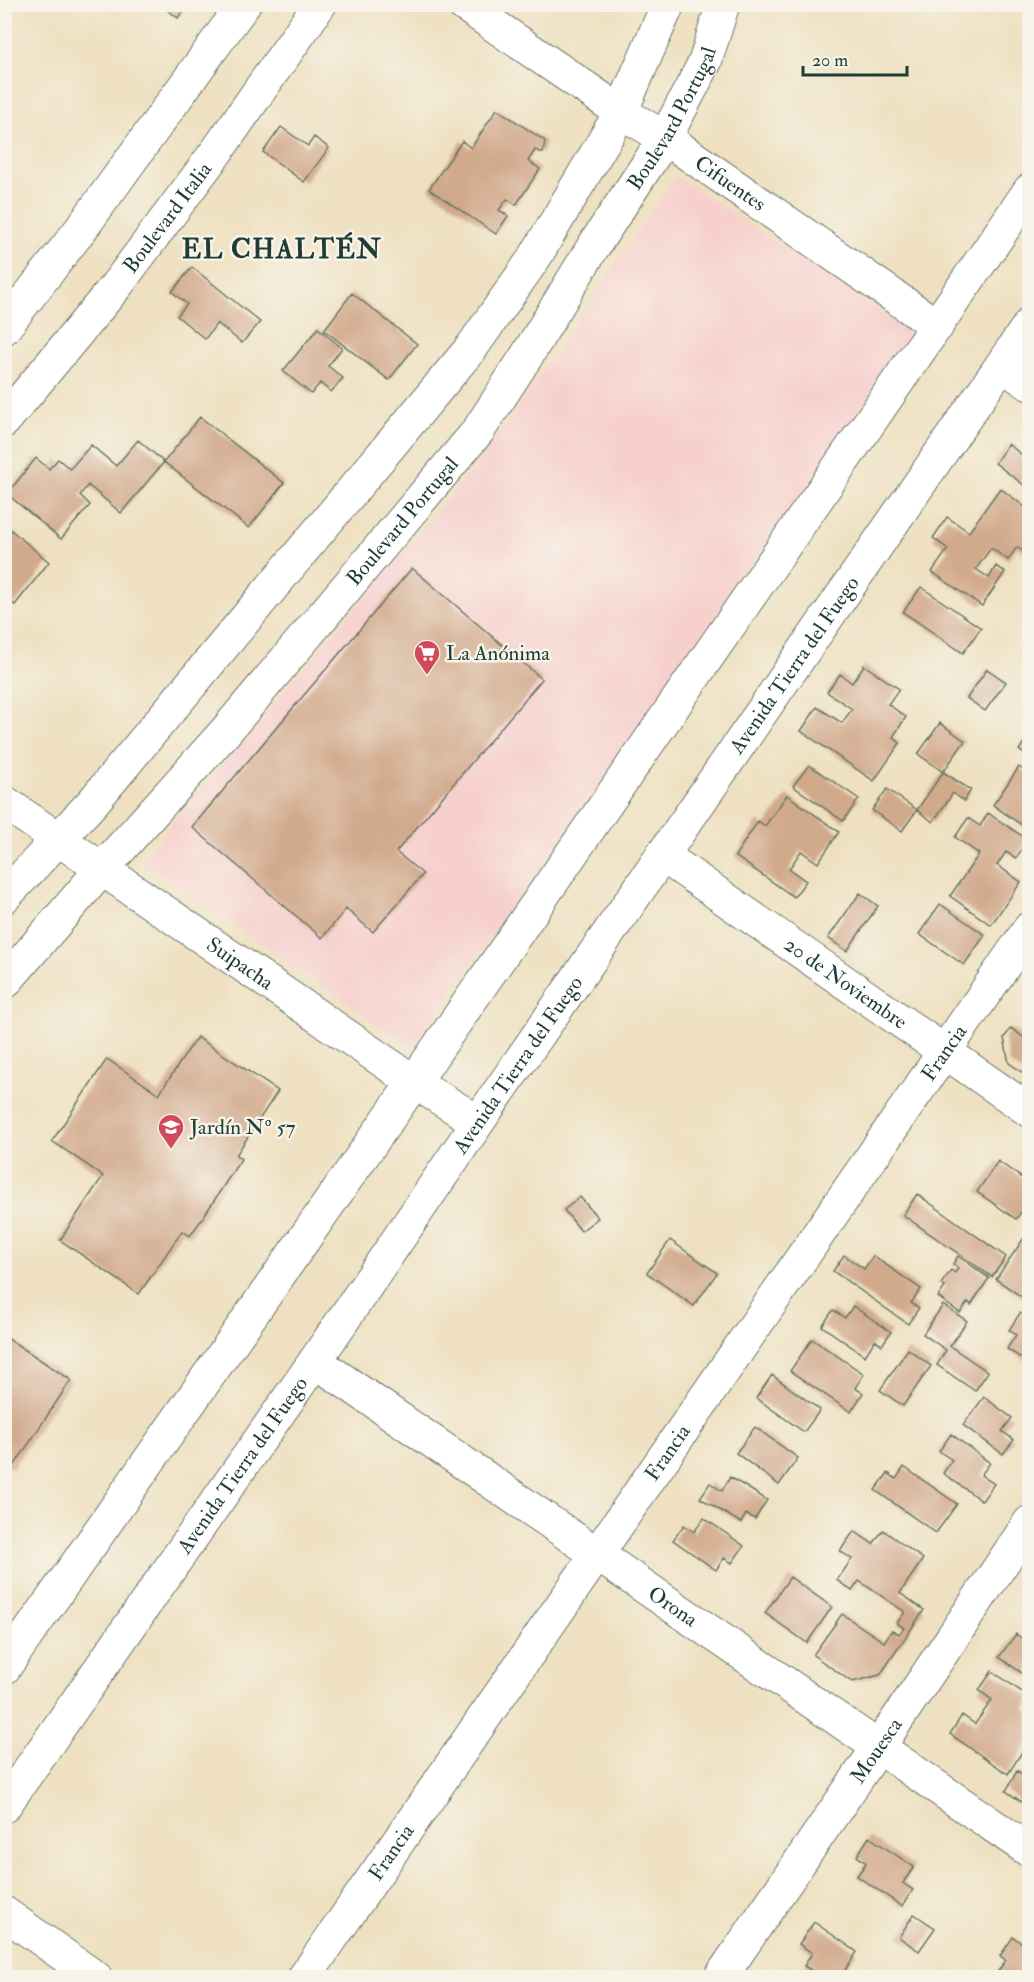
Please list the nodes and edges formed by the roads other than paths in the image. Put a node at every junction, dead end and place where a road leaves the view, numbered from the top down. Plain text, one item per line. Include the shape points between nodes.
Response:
1 (244, 4) edge
2 (320, 4) edge
3 (463, 4) edge
4 (668, 4) edge
5 (723, 4) edge
6 (621, 112) junction
7 (665, 138) junction
8 (1029, 190) edge
9 (1029, 324) edge
10 (937, 326) junction
11 (4, 328) edge
12 (1002, 365) junction
13 (1029, 384) edge
14 (4, 421) edge
15 (4, 802) edge
16 (58, 839) junction
17 (662, 855) junction
18 (102, 869) junction
19 (4, 897) edge
20 (1029, 928) edge
21 (4, 983) edge
22 (943, 1051) junction
23 (414, 1082) junction
24 (1029, 1111) edge
25 (478, 1122) junction
26 (315, 1361) junction
27 (1029, 1522) edge
28 (597, 1555) junction
29 (4, 1668) edge
30 (878, 1748) junction
31 (4, 1806) edge
32 (1029, 1851) edge
33 (4, 1913) edge
34 (96, 1977) edge
35 (304, 1977) edge
36 (720, 1977) edge

1 - 11 street
2 - 14 street, Boulevard Italia via 116,286
3 - 6 street, Cifuentes
4 - 6 street
5 - 7 street, Boulevard Portugal via 705,62
6 - 7 street, Cifuentes
6 - 16 street via 535,257 472,347
7 - 10 street, Cifuentes
7 - 18 street, Boulevard Portugal via 478,431 225,732
8 - 10 street
9 - 12 street, Avenida Tierra del Fuego
10 - 23 street
12 - 13 street
12 - 17 street, Avenida Tierra del Fuego
15 - 16 street, Suipacha
16 - 18 street, Suipacha
16 - 19 street
17 - 22 street, 20 de Noviembre
17 - 25 street, Avenida Tierra del Fuego
18 - 21 street, Boulevard Portugal
18 - 23 street, Suipacha
20 - 22 street, Francia
22 - 24 street, 20 de Noviembre
22 - 28 street, Francia
23 - 25 street, Suipacha
23 - 29 street
25 - 26 street, Avenida Tierra del Fuego
26 - 28 street, Orona
26 - 31 street, Avenida Tierra del Fuego
27 - 30 street, Mouesca
28 - 30 street, Orona
28 - 35 street, Francia
30 - 32 street, Orona
30 - 36 street, Mouesca
33 - 34 street

